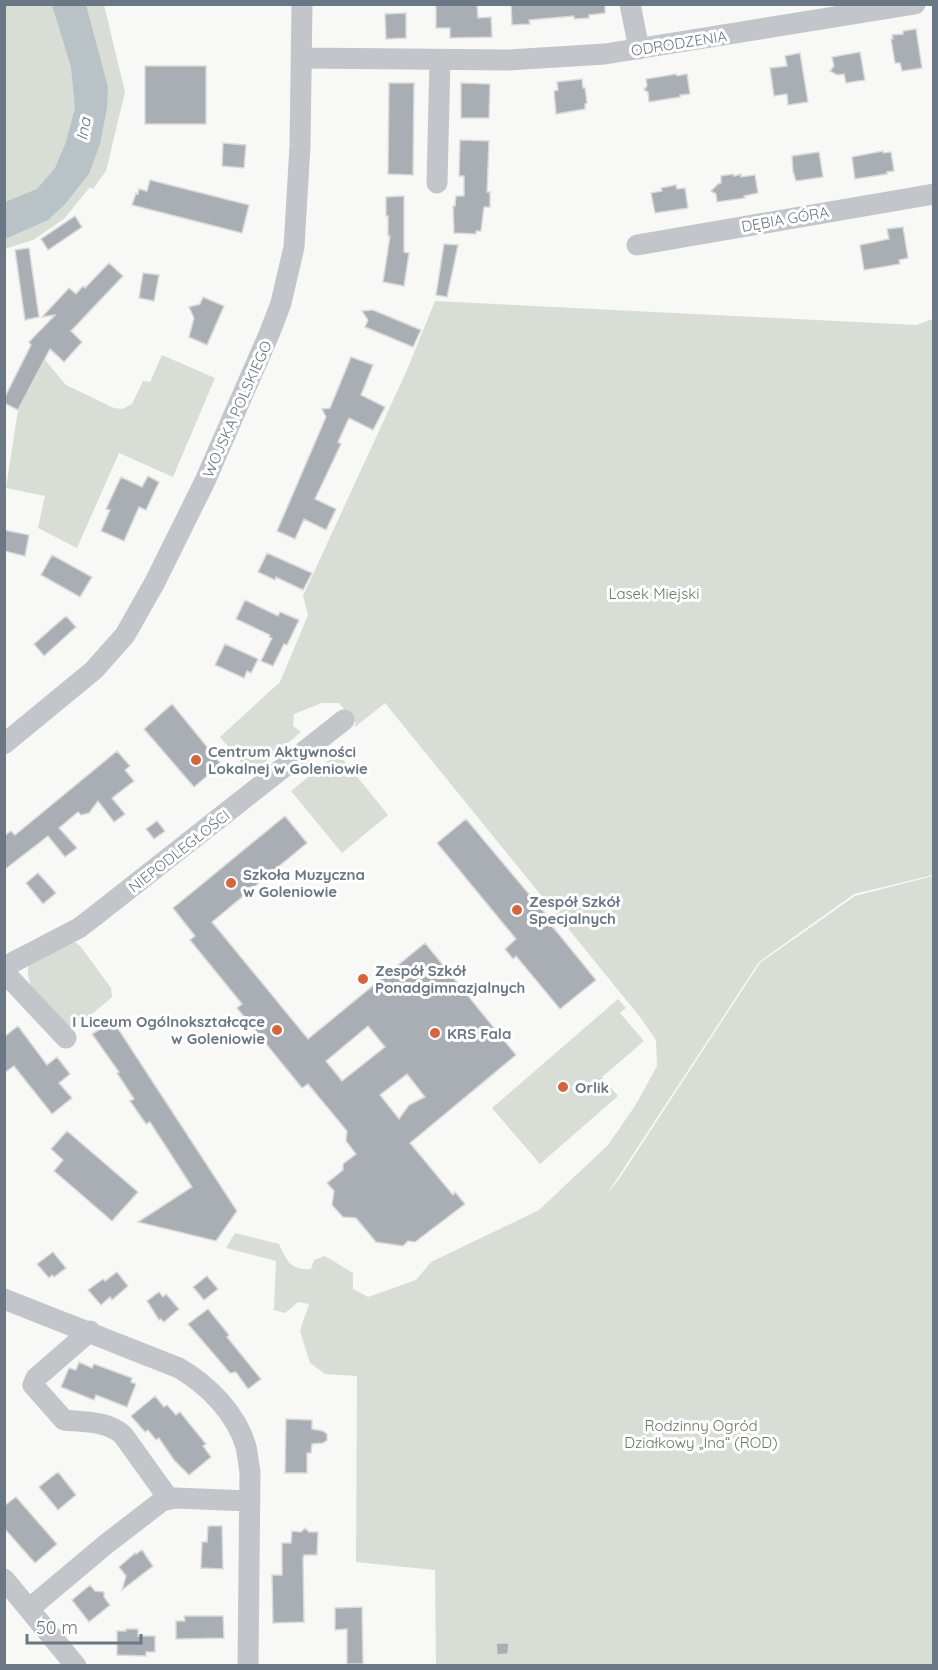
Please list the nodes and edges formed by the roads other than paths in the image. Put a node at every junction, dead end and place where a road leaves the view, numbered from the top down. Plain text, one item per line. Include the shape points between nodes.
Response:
1 (302, 4) edge
2 (630, 4) edge
3 (915, 4) edge
4 (639, 49) junction
5 (302, 58) junction
6 (440, 60) junction
7 (437, 183) dead end
8 (933, 194) edge
9 (637, 244) dead end
10 (344, 720) dead end
11 (4, 744) edge
12 (4, 967) edge
13 (4, 972) edge
14 (66, 1038) dead end
15 (4, 1299) edge
16 (90, 1331) junction
17 (169, 1498) junction
18 (250, 1502) junction
19 (4, 1579) edge
20 (30, 1608) junction
21 (76, 1665) edge
22 (248, 1665) edge

1 - 5 street, WOJSKA POLSKIEGO
2 - 4 street
3 - 4 street, ODRODZENIA
4 - 6 street, ODRODZENIA via 508,60
5 - 6 street, ODRODZENIA
5 - 11 street, WOJSKA POLSKIEGO via 294,247 281,303 246,391 155,582 125,635 94,670
6 - 7 street
8 - 9 street, DĘBIA GÓRA
10 - 12 street, NIEPODLEGŁOŚCI via 79,928
13 - 14 street
15 - 16 street
16 - 17 street via 36,1378 33,1385 64,1420 117,1430
16 - 18 street via 179,1368 219,1401 246,1446
17 - 18 street
17 - 20 street via 155,1504
18 - 22 street
19 - 20 street
20 - 21 street

